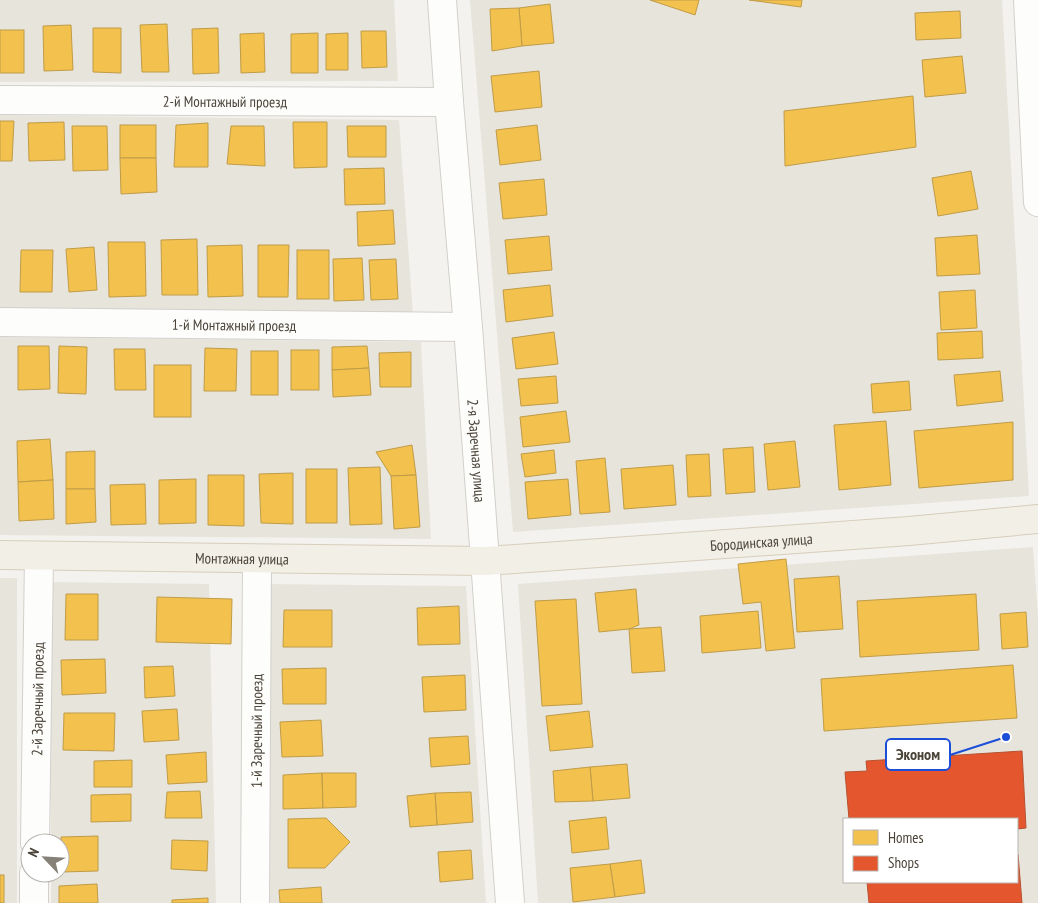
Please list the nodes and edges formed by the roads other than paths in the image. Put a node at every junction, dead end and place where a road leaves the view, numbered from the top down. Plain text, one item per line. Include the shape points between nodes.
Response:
1 (442, 0) edge
2 (1028, 0) edge
3 (0, 100) edge
4 (449, 102) junction
5 (1038, 202) edge
6 (0, 322) edge
7 (468, 327) junction
8 (1038, 519) edge
9 (0, 555) edge
10 (39, 556) junction
11 (257, 559) junction
12 (486, 561) junction
13 (35, 833) edge
14 (34, 883) edge
15 (34, 903) edge
16 (255, 903) edge
17 (510, 903) edge

1 - 4 street, 2-я Заречная улица
2 - 5 street
3 - 4 street, 2-й Монтажный проезд
4 - 7 street, 2-я Заречная улица
6 - 7 street, 1-й Монтажный проезд
7 - 12 street, 2-я Заречная улица
8 - 12 main road, Бородинская улица
9 - 10 main road, Монтажная улица
10 - 11 main road, Монтажная улица
10 - 13 street, 2-й Заречный проезд
11 - 12 main road, Монтажная улица
11 - 16 street, 1-й Заречный проезд
12 - 17 street, 2-я Заречная улица
14 - 15 street

